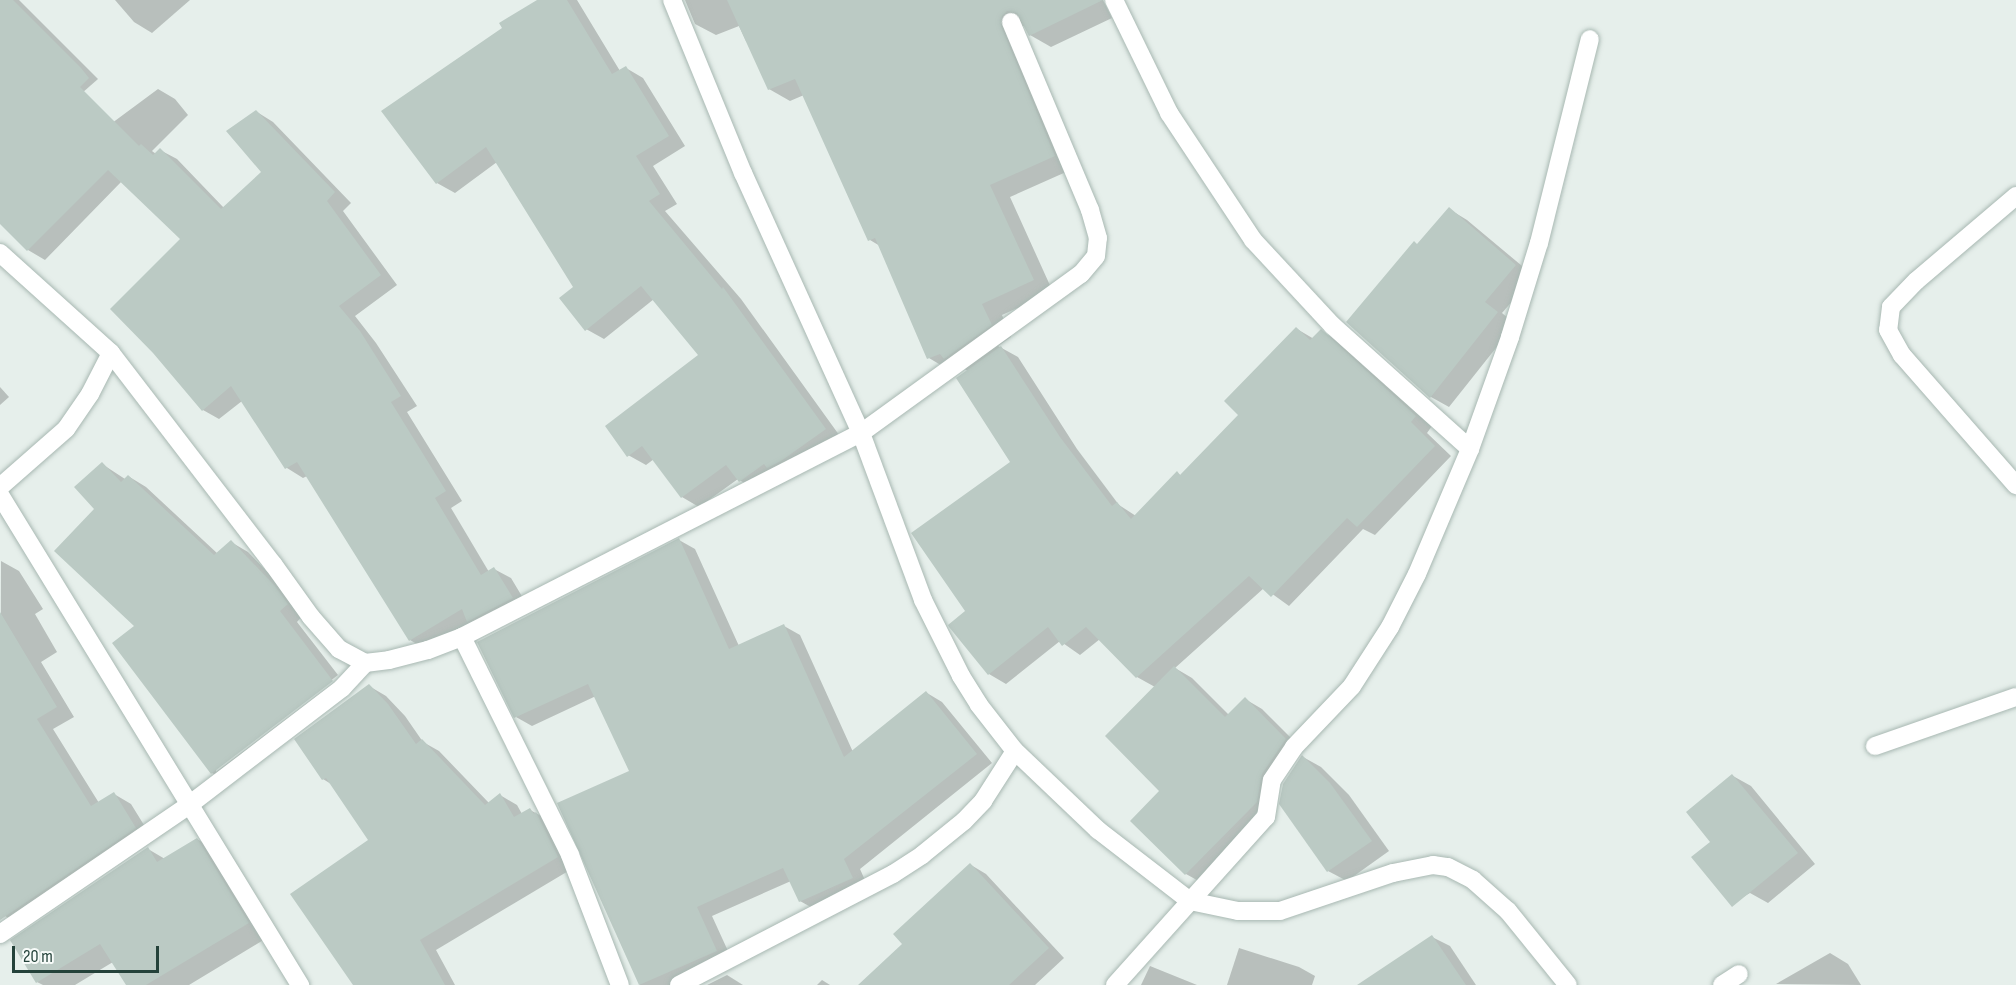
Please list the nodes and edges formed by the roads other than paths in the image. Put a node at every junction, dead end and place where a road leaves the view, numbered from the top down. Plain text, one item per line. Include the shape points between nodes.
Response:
1 (672, 0) edge
2 (1114, 0) edge
3 (1011, 22) dead end
4 (1590, 39) dead end
5 (2016, 196) edge
6 (0, 253) edge
7 (111, 353) junction
8 (861, 433) junction
9 (1470, 449) junction
10 (2016, 485) edge
11 (0, 487) edge
12 (0, 495) edge
13 (462, 637) junction
14 (365, 663) junction
15 (2016, 698) edge
16 (1875, 746) dead end
17 (1015, 751) junction
18 (189, 805) junction
19 (1190, 901) junction
20 (0, 934) edge
21 (1739, 974) dead end
22 (300, 985) edge
23 (620, 985) edge
24 (679, 985) edge
25 (1115, 985) edge
26 (1568, 985) edge
27 (1722, 985) edge

1 - 8 street via 743,173
2 - 9 street via 1169,113 1253,240 1333,326
3 - 8 street via 1090,210 1098,238 1096,256 1081,274
4 - 9 street via 1539,243
5 - 10 street via 1891,307 1888,330 1902,355
6 - 7 street
7 - 11 street via 66,429
7 - 14 street via 323,632 339,649
8 - 13 street
8 - 17 street via 939,634 979,705
9 - 19 street via 1390,627 1352,686 1294,747 1272,780 1266,817
12 - 18 street
13 - 14 street via 418,654
13 - 23 street via 570,855
14 - 18 street via 342,687
15 - 16 street
17 - 19 street via 1098,830
17 - 24 street via 983,801 922,855 893,874
18 - 20 street
18 - 22 street
19 - 25 street
19 - 26 street via 1238,911 1280,911 1393,873 1433,864 1448,867 1473,880 1508,911
21 - 27 street

